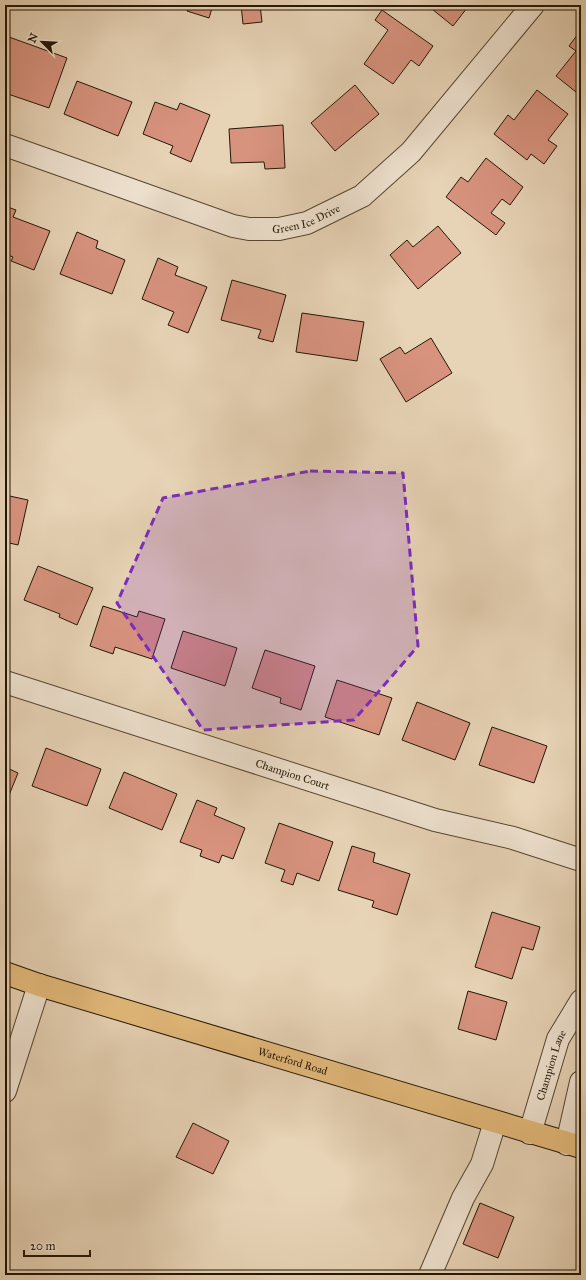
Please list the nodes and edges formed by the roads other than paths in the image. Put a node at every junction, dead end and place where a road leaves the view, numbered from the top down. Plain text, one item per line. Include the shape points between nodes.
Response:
1 (533, 5) edge
2 (5, 145) edge
3 (5, 682) edge
4 (581, 860) edge
5 (5, 973) edge
6 (39, 985) junction
7 (581, 1001) edge
8 (581, 1082) edge
9 (5, 1091) edge
10 (495, 1122) junction
11 (530, 1133) junction
12 (574, 1145) edge
13 (430, 1275) edge

1 - 2 street, Green Ice Drive via 411,152 362,196 307,223 279,229 233,226
3 - 4 street, Champion Court via 435,820 512,838
5 - 6 main road, Waterford Road
6 - 9 street
6 - 10 main road, Waterford Road
7 - 11 street, Champion Lane via 558,1039
8 - 12 street
10 - 11 main road, Waterford Road
10 - 13 street via 482,1164 463,1198
11 - 12 main road, Waterford Road

